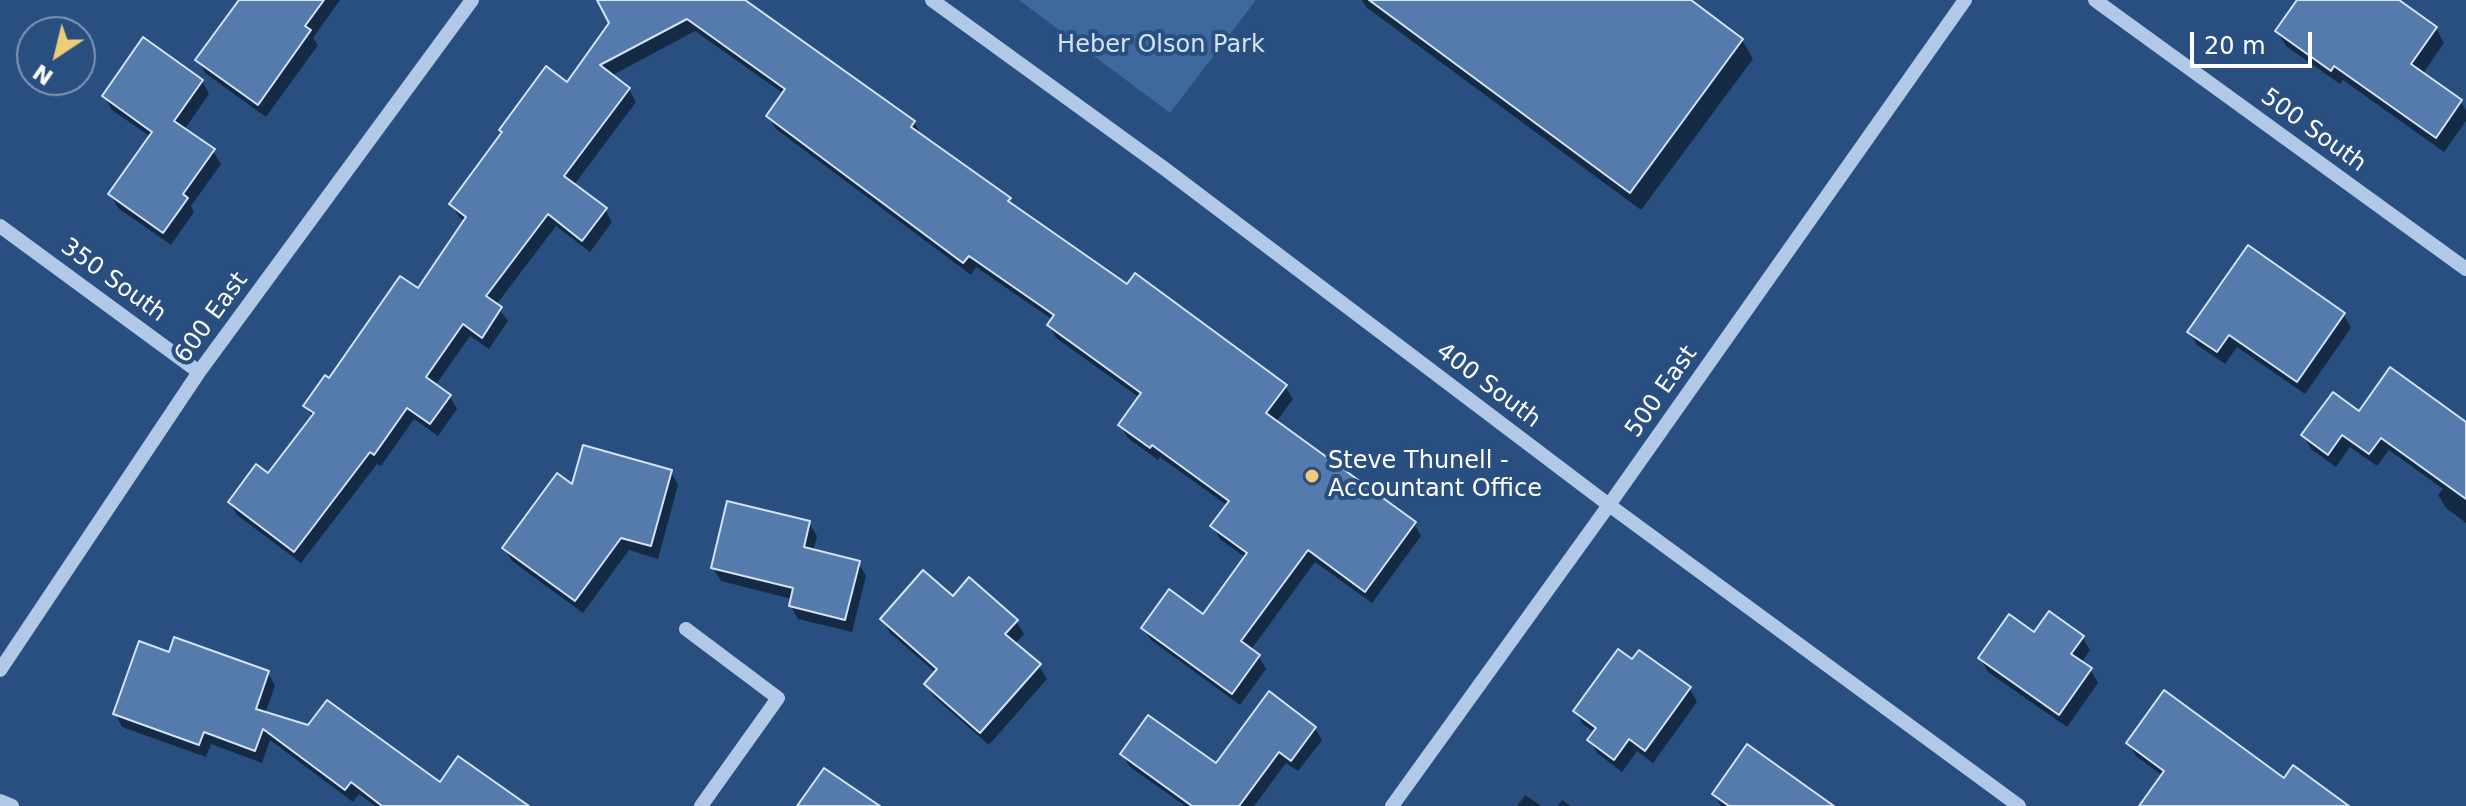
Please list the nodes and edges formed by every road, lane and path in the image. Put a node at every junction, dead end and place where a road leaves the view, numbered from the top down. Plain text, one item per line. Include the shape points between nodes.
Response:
1 (472, 0) edge
2 (932, 0) edge
3 (1965, 0) edge
4 (2095, 0) edge
5 (0, 226) edge
6 (2466, 269) edge
7 (199, 372) junction
8 (1609, 505) junction
9 (686, 629) dead end
10 (0, 670) edge
11 (0, 801) edge
12 (12, 806) edge
13 (701, 806) edge
14 (1392, 806) edge
15 (2019, 806) edge

1 - 7 street, 600 East
2 - 8 street, 400 South
3 - 8 street, 500 East
4 - 6 street, 500 South
5 - 7 street, 350 South
7 - 10 street, 600 East
8 - 14 street, 500 East
8 - 15 street, 400 South
9 - 13 street via 778,698
11 - 12 street

